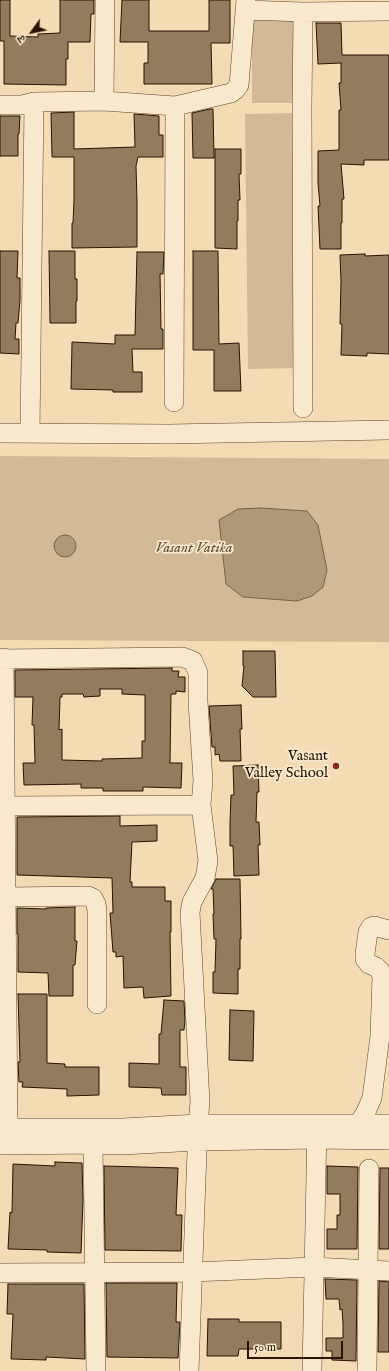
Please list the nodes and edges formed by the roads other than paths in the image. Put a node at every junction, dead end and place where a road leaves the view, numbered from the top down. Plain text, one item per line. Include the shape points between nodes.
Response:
1 (105, 0) edge
2 (246, 5) edge
3 (368, 6) edge
4 (389, 11) edge
5 (303, 12) junction
6 (104, 101) junction
7 (34, 102) junction
8 (0, 105) edge
9 (175, 106) junction
10 (174, 402) dead end
11 (303, 408) dead end
12 (389, 430) edge
13 (0, 433) edge
14 (30, 433) junction
15 (2, 659) edge
16 (201, 805) junction
17 (5, 806) junction
18 (4, 888) edge
19 (389, 930) edge
20 (3, 966) edge
21 (97, 1004) dead end
22 (358, 1124) junction
23 (389, 1124) edge
24 (317, 1131) junction
25 (197, 1133) junction
26 (3, 1134) edge
27 (389, 1140) edge
28 (93, 1144) junction
29 (369, 1169) dead end
30 (314, 1267) junction
31 (368, 1270) junction
32 (389, 1271) edge
33 (0, 1272) edge
34 (94, 1272) junction
35 (192, 1272) junction
36 (96, 1371) edge
37 (189, 1371) edge
38 (312, 1371) edge
39 (367, 1371) edge

1 - 6 street
2 - 5 street
2 - 9 street via 239,85 226,95
3 - 4 street
3 - 5 street
5 - 11 street
6 - 7 street
6 - 9 street
7 - 8 street
7 - 14 street
9 - 10 street
12 - 14 street via 169,434
13 - 14 street
15 - 16 street via 182,657 193,661 198,673 203,781
15 - 17 street
16 - 17 street
16 - 25 street via 208,861 190,912 200,1102
17 - 18 street
18 - 20 street
18 - 21 street via 93,898 97,910
19 - 22 street via 374,926 368,932 365,959 380,971 382,976 380,1036 372,1098
20 - 26 street
22 - 23 street
22 - 24 street
24 - 25 street
24 - 27 street
24 - 30 street
25 - 26 street via 123,1128
25 - 28 street via 122,1145
25 - 35 street
26 - 28 street
28 - 34 street
29 - 31 street
30 - 31 street
30 - 35 street
30 - 38 street
31 - 32 street
31 - 39 street
33 - 34 street
34 - 35 street
34 - 36 street
35 - 37 street

